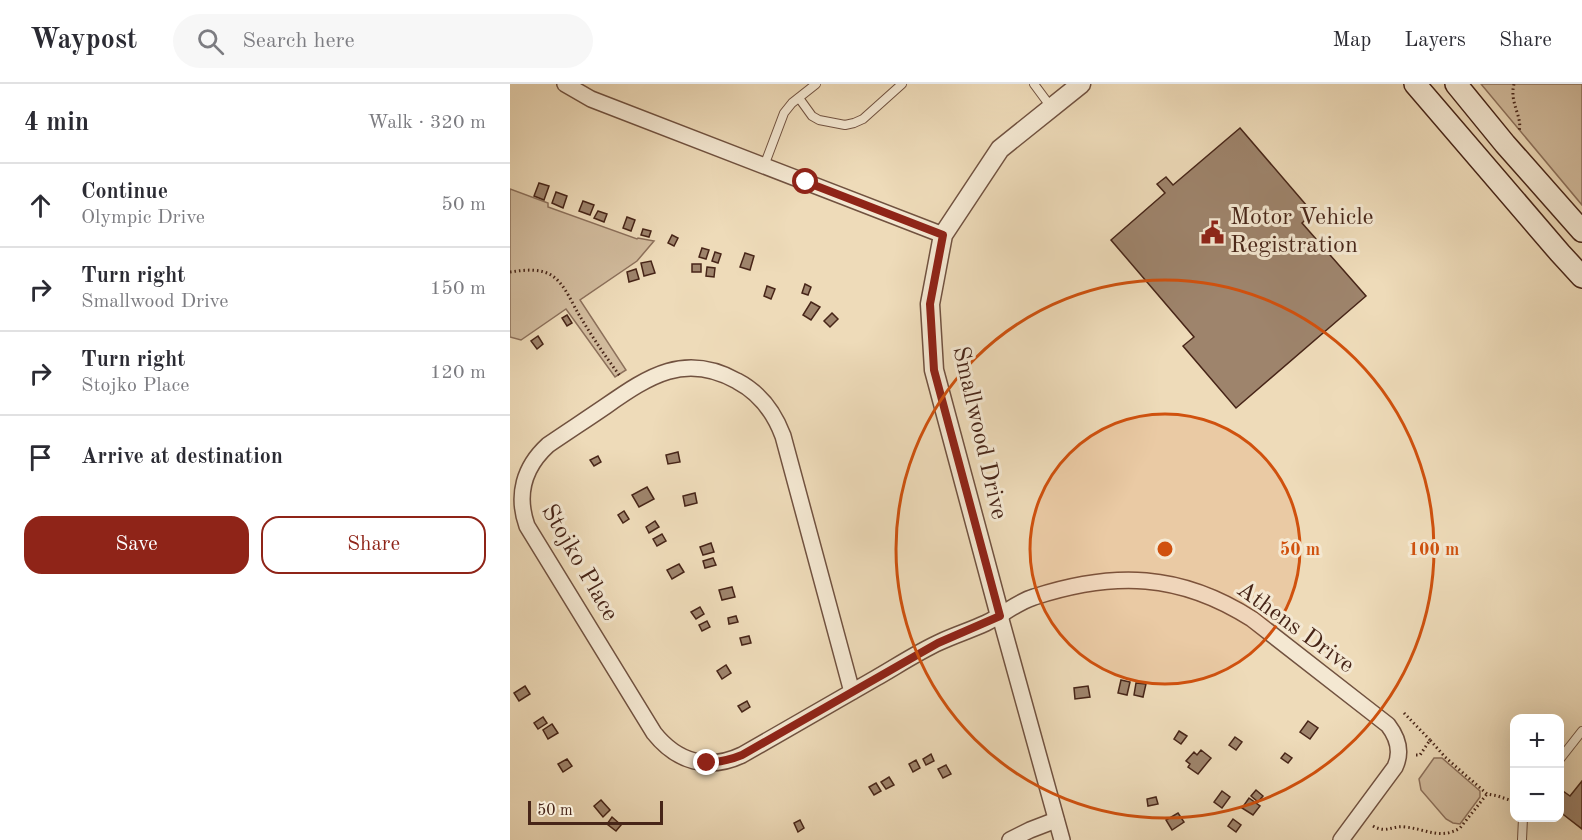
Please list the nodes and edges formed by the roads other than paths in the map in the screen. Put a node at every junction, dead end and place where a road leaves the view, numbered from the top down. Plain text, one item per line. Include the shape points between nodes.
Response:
1 (816, 84) edge
2 (902, 84) edge
3 (1034, 84) edge
4 (1082, 84) edge
5 (1415, 84) edge
6 (1456, 84) edge
7 (575, 86) edge
8 (799, 98) junction
9 (1051, 108) junction
10 (764, 166) junction
11 (1582, 231) edge
12 (943, 235) junction
13 (1582, 277) edge
14 (1000, 616) junction
15 (852, 692) junction
16 (1582, 731) edge
17 (1564, 754) edge
18 (1056, 820) junction
19 (1523, 822) edge
20 (1010, 840) edge
21 (1062, 840) edge
22 (1341, 840) edge
23 (1522, 840) edge

1 - 8 lane
2 - 8 lane via 863,119 845,125 812,116
3 - 9 lane
4 - 9 street, Smallwood Drive
5 - 13 main road
6 - 11 main road
7 - 10 street via 591,99
8 - 10 lane via 784,113
9 - 12 street, Smallwood Drive via 1000,149
10 - 12 street
12 - 14 street, Smallwood Drive via 930,304 934,370
14 - 15 street, Stojko Place via 938,643
14 - 18 street, Smallwood Drive
14 - 22 street, Athens Drive via 1033,597 1080,585 1143,580 1198,592 1252,619 1388,725 1396,738 1399,754 1392,773
15 - 15 street, Stojko Place via 732,760 707,763 672,751 654,733 527,526 522,506 523,484 539,454 637,385 669,371 693,368 718,372 754,392 772,412 783,436
16 - 17 lane
18 - 20 street
18 - 21 street, Smallwood Drive
19 - 23 lane

